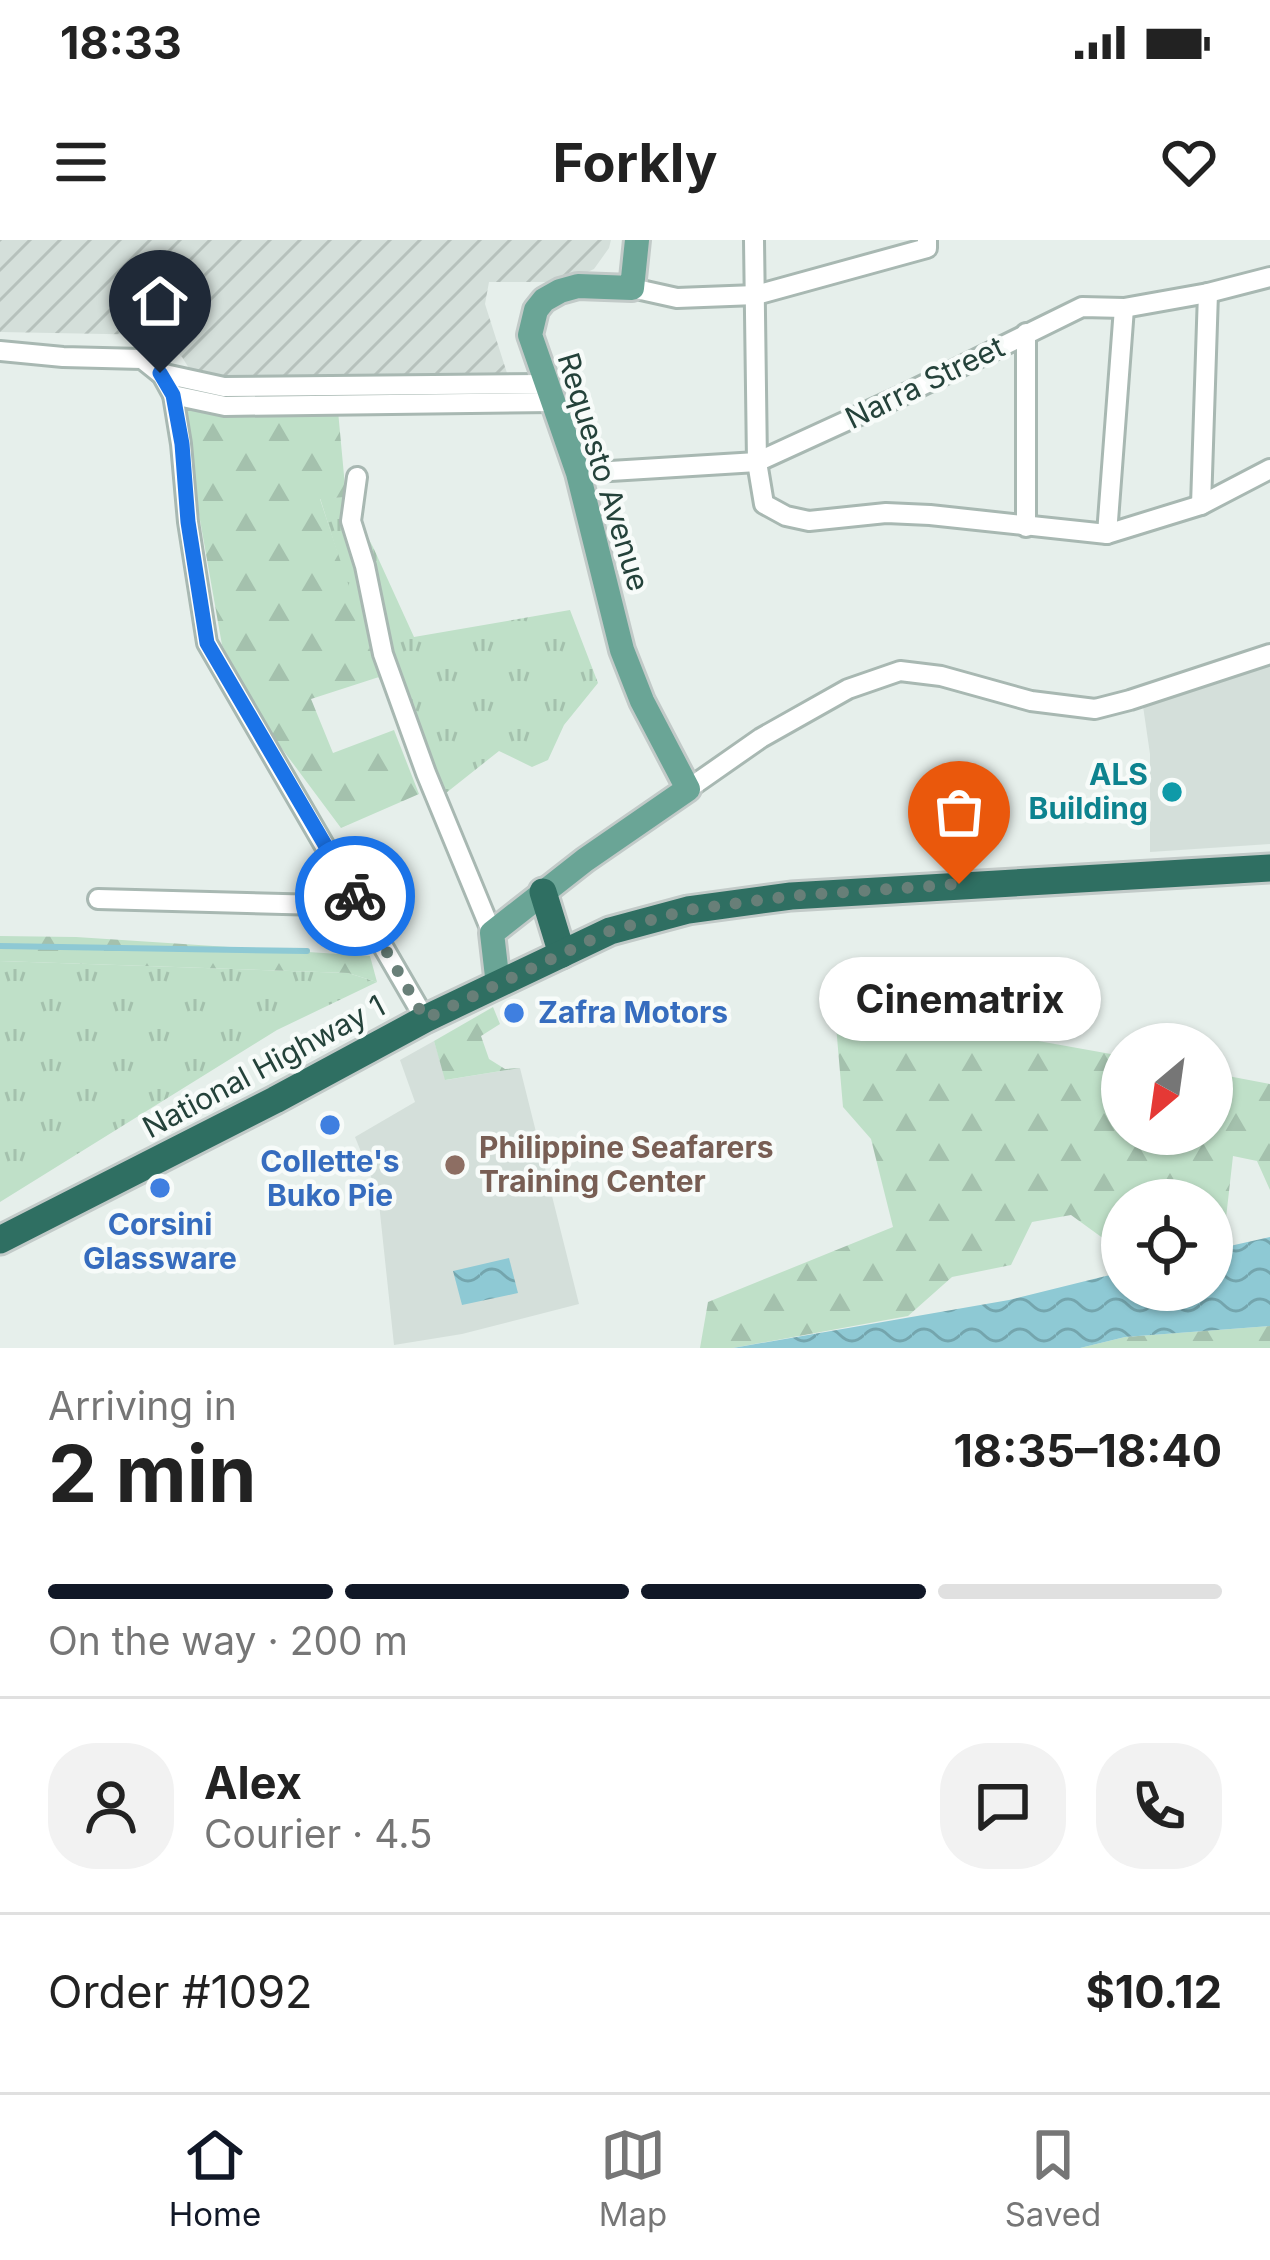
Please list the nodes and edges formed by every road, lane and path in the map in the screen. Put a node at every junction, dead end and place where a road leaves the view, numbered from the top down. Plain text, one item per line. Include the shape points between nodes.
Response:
1 (637, 240) edge
2 (754, 240) edge
3 (927, 240) edge
4 (1270, 277) edge
5 (632, 288) junction
6 (1208, 293) junction
7 (756, 295) junction
8 (1124, 308) junction
9 (1026, 333) junction
10 (0, 351) edge
11 (160, 373) junction
12 (550, 393) junction
13 (173, 395) junction
14 (758, 462) junction
15 (1270, 469) edge
16 (578, 473) junction
17 (357, 477) dead end
18 (1202, 505) junction
19 (1026, 526) junction
20 (1107, 534) junction
21 (1270, 654) edge
22 (688, 789) junction
23 (1270, 868) edge
24 (543, 892) junction
25 (98, 899) dead end
26 (360, 906) junction
27 (492, 934) junction
28 (562, 954) junction
29 (498, 985) junction
30 (425, 1019) junction
31 (0, 1240) edge

1 - 5 main road
2 - 7 street
3 - 7 street via 927,248
4 - 6 street, Narra Street
5 - 7 street via 677,298
5 - 12 main road, Requesto Avenue via 578,286 544,301 530,334
6 - 8 street, Narra Street
6 - 18 street
7 - 14 street
8 - 9 street, Narra Street via 1082,308
8 - 20 street
9 - 14 street, Narra Street
9 - 19 street
10 - 11 street via 142,359
11 - 12 street via 224,387
11 - 13 street
12 - 13 street via 225,406
12 - 16 main road, Requesto Avenue
13 - 26 street via 207,643
14 - 16 street, Narra Street
14 - 19 street via 764,504 786,516 886,513
15 - 18 street
16 - 22 main road, Requesto Avenue via 622,650
17 - 27 street via 351,521 383,654
18 - 20 street
19 - 20 street
21 - 22 street via 1095,709 900,671 848,689
22 - 24 main road
23 - 28 highway, National Highway 1 via 791,896 688,910
24 - 27 main road
24 - 28 highway
25 - 26 street
26 - 30 street
27 - 29 main road
28 - 29 highway, National Highway 1
29 - 30 highway, National Highway 1
30 - 31 highway, National Highway 1

